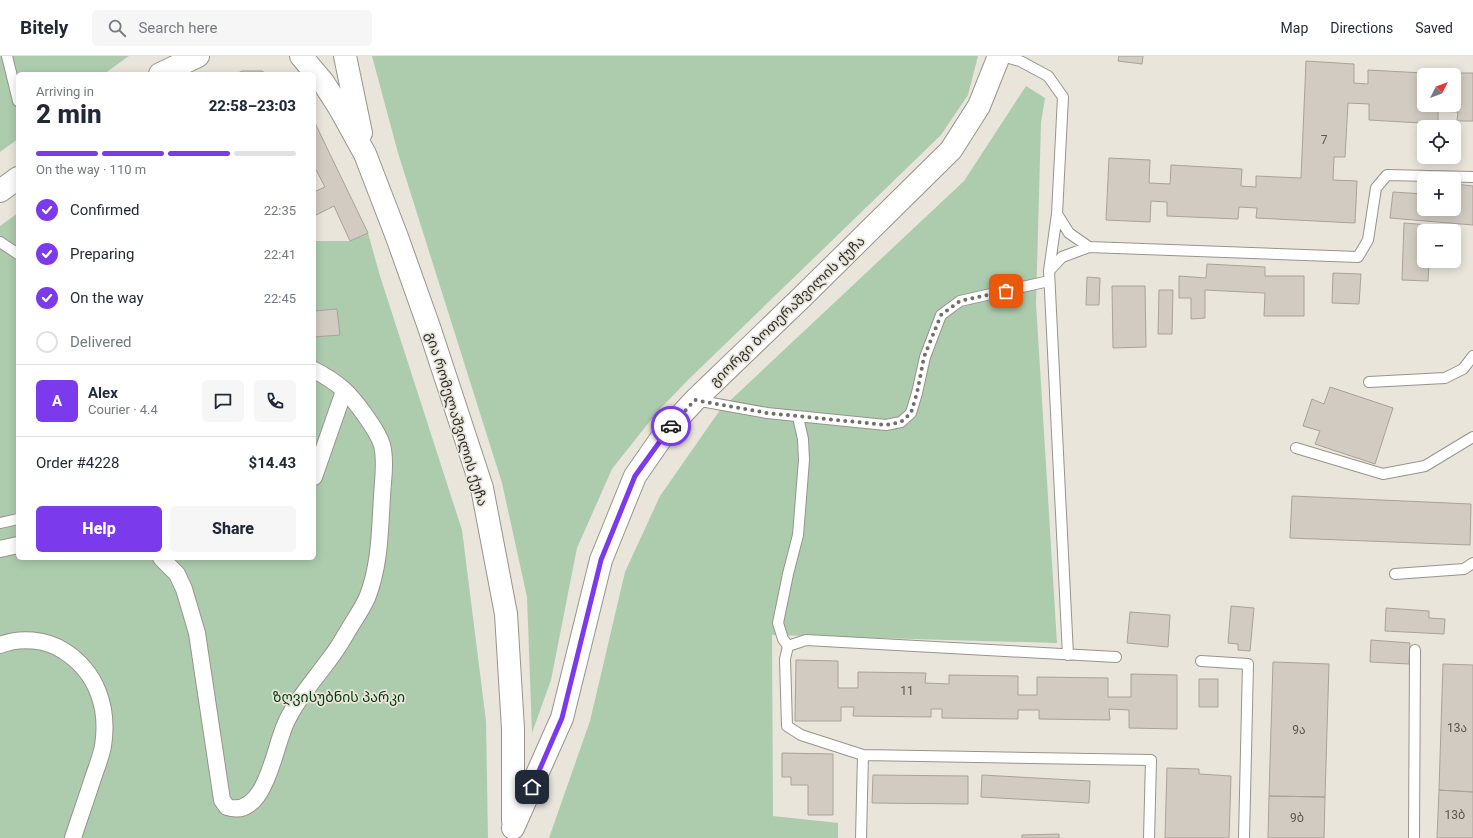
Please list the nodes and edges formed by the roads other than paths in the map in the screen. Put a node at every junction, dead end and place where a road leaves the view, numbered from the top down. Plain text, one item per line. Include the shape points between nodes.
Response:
1 (7, 56) edge
2 (176, 56) edge
3 (198, 56) edge
4 (301, 56) edge
5 (345, 56) edge
6 (999, 56) edge
7 (1002, 56) edge
8 (161, 72) edge
9 (163, 72) edge
10 (315, 72) edge
11 (316, 74) edge
12 (16, 93) edge
13 (365, 154) junction
14 (1473, 177) edge
15 (16, 179) edge
16 (0, 191) edge
17 (1057, 214) junction
18 (0, 242) edge
19 (1090, 247) junction
20 (16, 253) edge
21 (1049, 276) junction
22 (1473, 356) edge
23 (316, 371) edge
24 (1369, 382) dead end
25 (344, 391) junction
26 (695, 400) junction
27 (798, 417) junction
28 (1473, 437) edge
29 (1296, 448) dead end
30 (316, 471) edge
31 (16, 519) edge
32 (0, 523) edge
33 (16, 545) edge
34 (0, 549) edge
35 (163, 560) edge
36 (1473, 563) edge
37 (1395, 574) dead end
38 (0, 645) edge
39 (788, 646) junction
40 (1415, 650) dead end
41 (1068, 655) junction
42 (1116, 657) dead end
43 (1201, 661) dead end
44 (863, 755) junction
45 (513, 833) edge
46 (73, 838) edge
47 (861, 838) edge
48 (1149, 838) edge
49 (1244, 838) edge
50 (1414, 838) edge

1 - 12 lane
2 - 8 street
3 - 9 street
4 - 10 street, გია რომელაშვილის ქუჩა
5 - 13 street, გია რომელაშვილის ქუჩა
6 - 26 street, გიორგი ბოთერაშვილის ქუჩა via 979,106 950,150
7 - 17 lane via 1020,61 1048,76 1063,96
11 - 13 street, გია რომელაშვილის ქუჩა via 339,107
13 - 45 street, გია რომელაშვილის ქუჩა via 416,290 482,488 506,614 513,729
14 - 19 lane via 1387,175 1376,188 1368,240 1358,257
15 - 16 street
17 - 19 lane via 1068,232
17 - 21 lane
18 - 20 lane
19 - 21 lane via 1062,257
21 - 27 lane via 960,301 941,315 924,357 911,413 901,422 886,425
21 - 41 lane
22 - 24 lane via 1463,369 1445,378
23 - 25 street
25 - 30 street
25 - 35 street via 372,424 382,443 384,457 379,541 374,571 367,598 356,618 291,712 264,787 249,804 240,809 227,807 222,800 197,633 182,584 177,574
26 - 27 lane
26 - 45 street, გიორგი ბოთერაშვილის ქუჩა via 667,430 635,476 601,560 562,718
27 - 39 lane via 804,460 798,535 778,623
28 - 29 lane via 1425,466 1384,474
31 - 32 lane
33 - 34 street
36 - 37 lane via 1464,569
38 - 46 street via 20,640 41,642 60,649 82,665 101,698 105,731 103,747
39 - 41 lane via 806,640
39 - 44 lane via 785,659 787,726 801,735
40 - 50 lane
41 - 42 lane
43 - 49 lane via 1248,664
44 - 47 lane
44 - 48 lane via 1150,760

